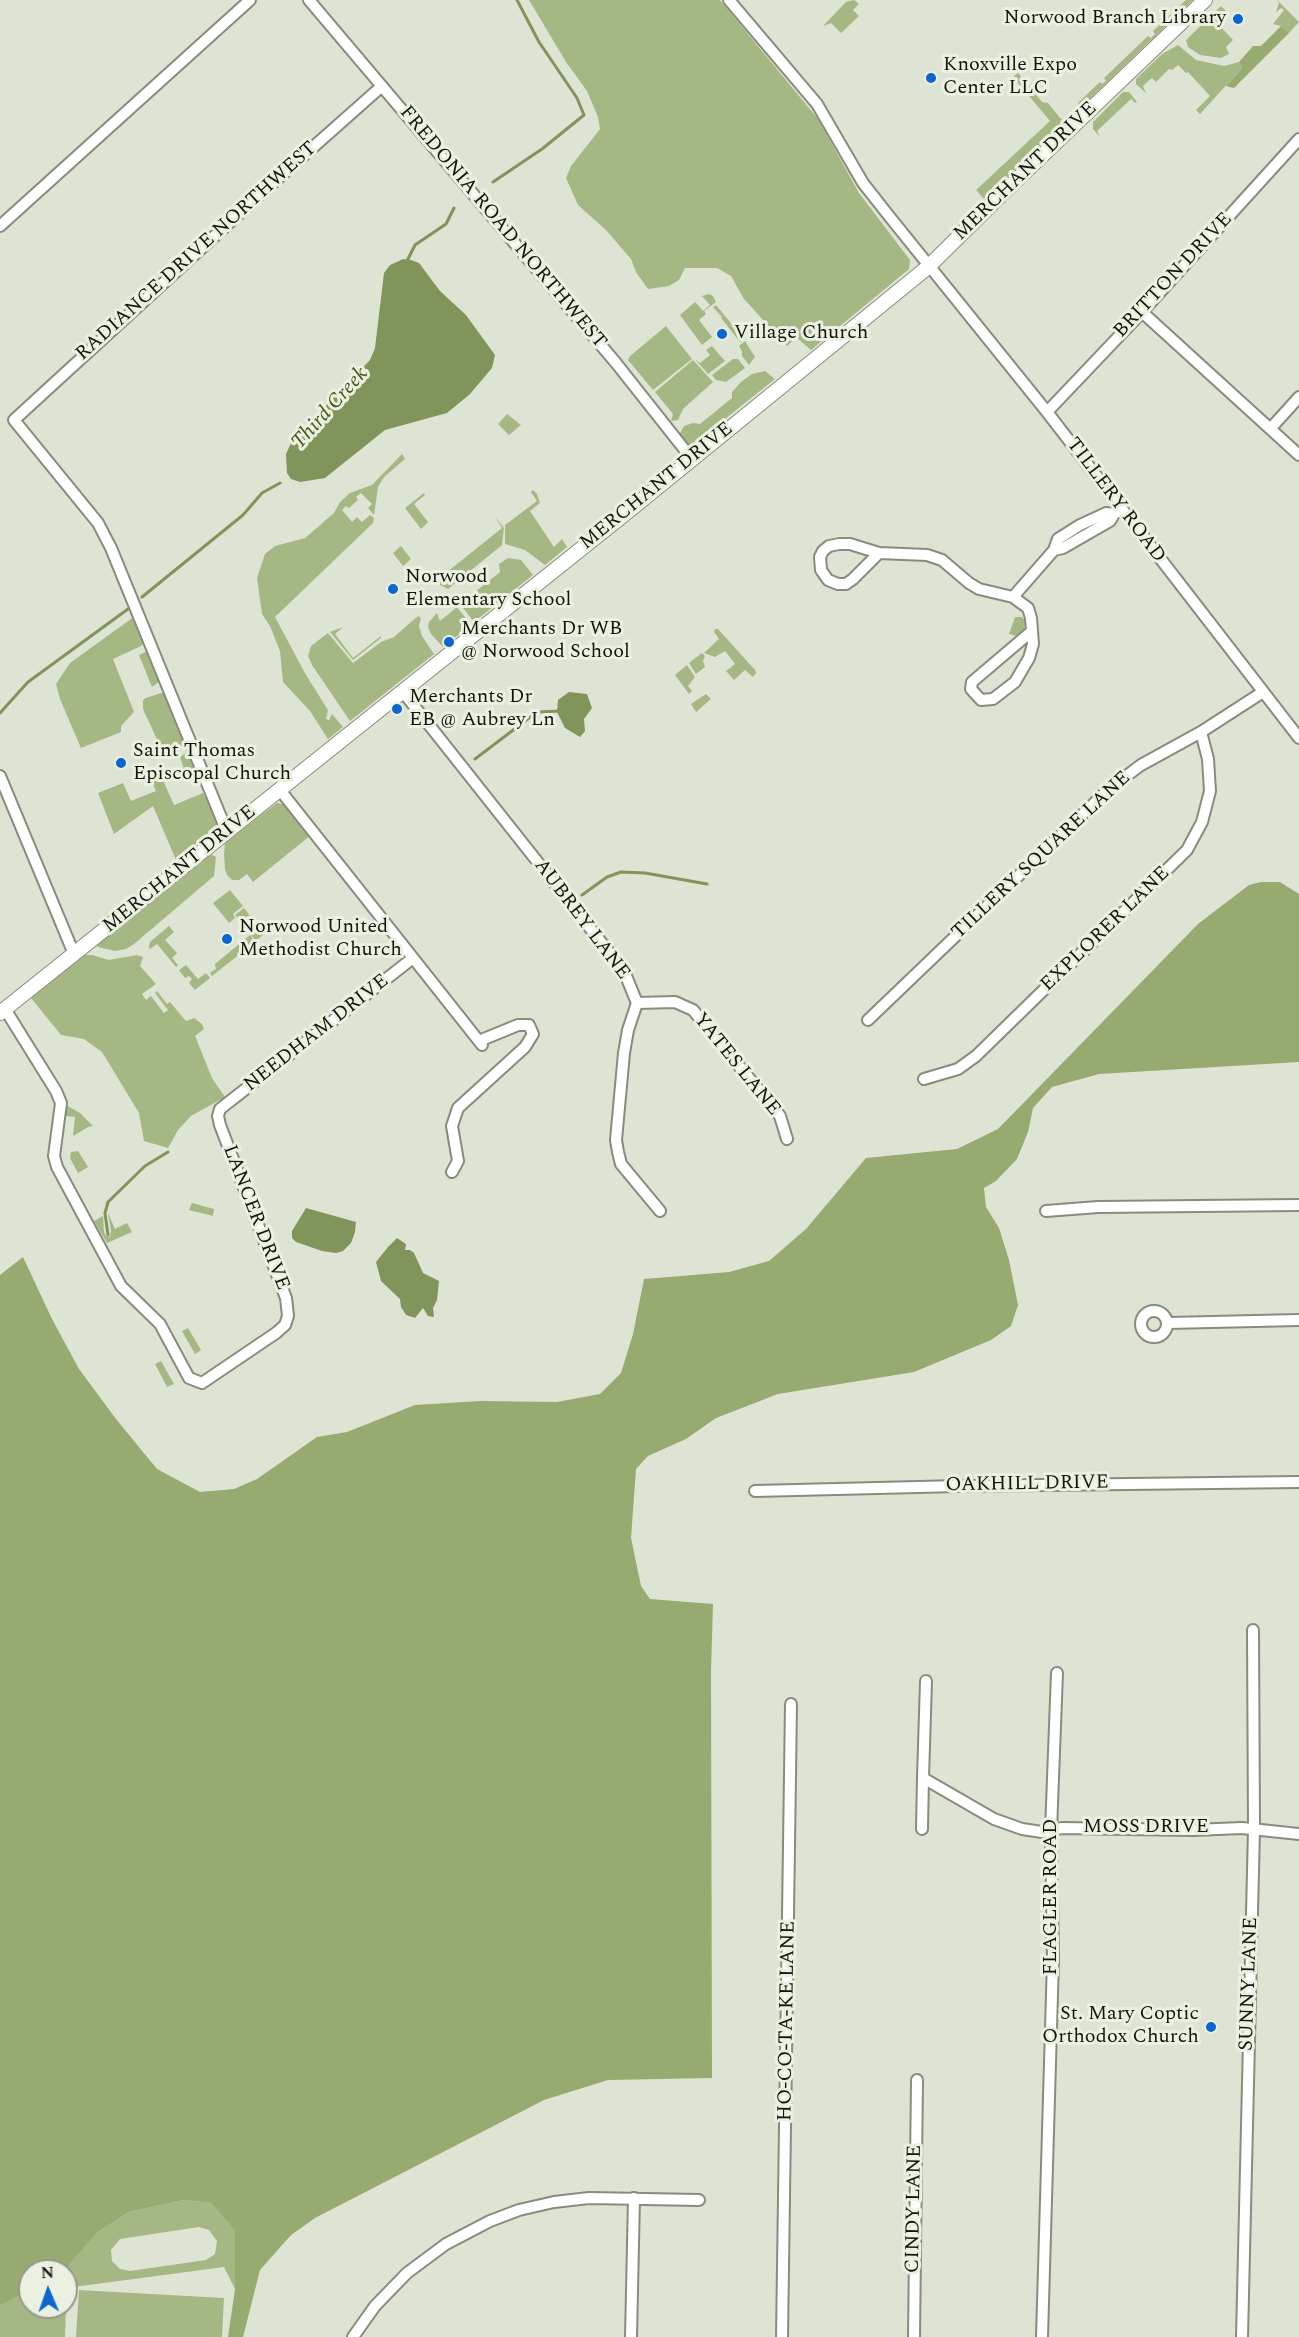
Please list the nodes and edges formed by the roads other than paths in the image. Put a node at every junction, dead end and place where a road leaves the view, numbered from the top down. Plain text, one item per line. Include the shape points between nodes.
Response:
1 (250, 0) edge
2 (309, 0) edge
3 (729, 0) edge
4 (1205, 0) edge
5 (382, 86) junction
6 (1299, 139) edge
7 (0, 226) edge
8 (928, 267) junction
9 (1142, 312) junction
10 (1299, 397) edge
11 (1047, 412) junction
12 (1271, 428) junction
13 (1299, 455) edge
14 (692, 459) junction
15 (1118, 512) junction
16 (879, 553) junction
17 (1013, 597) junction
18 (1032, 632) junction
19 (403, 692) junction
20 (1263, 692) junction
21 (1201, 732) junction
22 (1299, 738) edge
23 (0, 776) edge
24 (280, 790) junction
25 (227, 832) junction
26 (74, 954) junction
27 (413, 958) junction
28 (637, 1003) junction
29 (3, 1011) edge
30 (868, 1020) dead end
31 (924, 1079) dead end
32 (220, 1109) joint
33 (787, 1139) dead end
34 (452, 1172) dead end
35 (1299, 1205) edge
36 (660, 1211) dead end
37 (1046, 1211) dead end
38 (1299, 1320) edge
39 (1168, 1323) dead end
40 (1299, 1482) edge
41 (755, 1491) dead end
42 (1253, 1630) dead end
43 (1057, 1673) dead end
44 (926, 1681) dead end
45 (791, 1704) dead end
46 (923, 1778) junction
47 (922, 1829) dead end
48 (1254, 1829) junction
49 (1051, 1831) junction
50 (1299, 1834) edge
51 (917, 2080) dead end
52 (634, 2199) junction
53 (699, 2200) dead end
54 (353, 2337) edge
55 (631, 2337) edge
56 (782, 2337) edge
57 (914, 2337) edge
58 (1042, 2337) edge
59 (1242, 2337) edge

1 - 7 street
2 - 5 street, FREDONIA ROAD NORTHWEST
3 - 8 street, TILLERY ROAD via 817,104 863,183
4 - 8 main road, MERCHANT DRIVE
5 - 14 street, FREDONIA ROAD NORTHWEST
5 - 25 street, RADIANCE DRIVE NORTHWEST via 14,420 98,523 111,548
6 - 9 street, BRITTON DRIVE
8 - 11 street, TILLERY ROAD
8 - 14 main road, MERCHANT DRIVE
9 - 11 street, BRITTON DRIVE
9 - 12 street
10 - 12 street
11 - 15 street, TILLERY ROAD
12 - 13 street
14 - 19 main road, MERCHANT DRIVE
15 - 17 street via 1110,521 1054,550
15 - 20 street, TILLERY ROAD
16 - 16 street via 850,544 829,546 820,557 820,570 828,580 846,584
16 - 17 street via 942,560 969,584
17 - 18 street via 1028,608
18 - 18 street via 1029,658 1015,682 993,699 981,700 971,689 972,682
19 - 24 main road, MERCHANT DRIVE
19 - 28 street, AUBREY LANE via 624,971
20 - 21 street, TILLERY SQUARE LANE
20 - 22 street, TILLERY ROAD
21 - 30 street, TILLERY SQUARE LANE via 1141,765 1094,802
21 - 31 street, EXPLORER LANE via 1210,791 1202,822 1186,850 976,1056 958,1069
23 - 26 street
24 - 25 main road, MERCHANT DRIVE
24 - 27 street
25 - 26 main road, MERCHANT DRIVE
26 - 29 main road, MERCHANT DRIVE
27 - 32 street, NEEDHAM DRIVE
27 - 34 street via 481,1043 518,1025 529,1025 533,1034 525,1047 458,1108 452,1126 458,1161
28 - 33 street, YATES LANE via 675,1002 693,1010 780,1116
28 - 36 street, AUBREY LANE via 624,1053 616,1140 621,1164
29 - 32 street, LANCER DRIVE via 61,1103 54,1156 57,1167 121,1286 160,1324 189,1378 202,1383 276,1333 288,1316 286,1298 220,1125
35 - 37 street
38 - 39 street
40 - 41 street, OAKHILL DRIVE
42 - 48 street, SUNNY LANE
43 - 49 street, FLAGLER ROAD
44 - 46 street
45 - 56 street, HO-CO-TA-KE LANE
46 - 47 street
46 - 49 street, MOSS DRIVE via 994,1819 1022,1829
48 - 49 street, MOSS DRIVE via 1062,1827
48 - 50 street, MOSS DRIVE
48 - 59 street, SUNNY LANE
49 - 58 street, FLAGLER ROAD via 1053,1960
51 - 57 street, CINDY LANE
52 - 53 street
52 - 54 street via 555,2202 519,2210 469,2231 407,2273 375,2306
52 - 55 street

